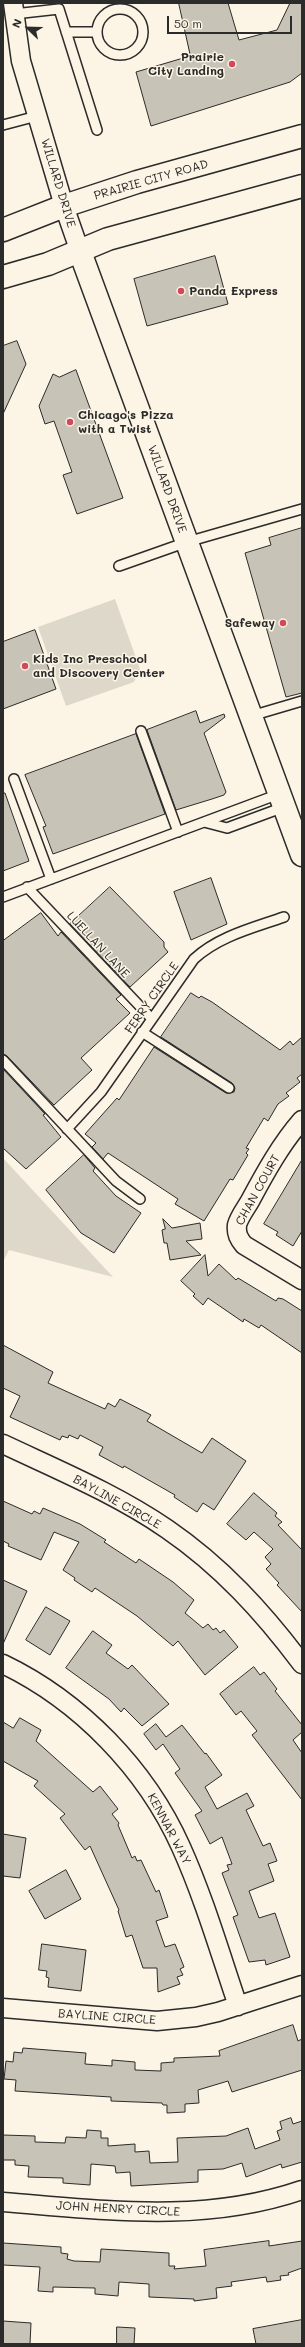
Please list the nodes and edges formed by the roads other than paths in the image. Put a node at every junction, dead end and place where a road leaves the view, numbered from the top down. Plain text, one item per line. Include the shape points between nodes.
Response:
1 (59, 6) edge
2 (13, 9) edge
3 (66, 32) junction
4 (96, 32) junction
5 (37, 116) junction
6 (3, 126) edge
7 (97, 130) dead end
8 (302, 136) edge
9 (302, 186) edge
10 (64, 206) junction
11 (3, 230) edge
12 (79, 249) junction
13 (3, 277) edge
14 (302, 510) edge
15 (187, 542) junction
16 (119, 566) dead end
17 (302, 701) edge
18 (251, 716) junction
19 (141, 731) dead end
20 (14, 778) dead end
21 (282, 801) junction
22 (204, 822) junction
23 (178, 832) junction
24 (302, 855) edge
25 (51, 879) junction
26 (27, 888) junction
27 (3, 897) edge
28 (284, 917) dead end
29 (151, 1018) junction
30 (142, 1032) junction
31 (3, 1060) edge
32 (229, 1088) dead end
33 (302, 1120) edge
34 (67, 1129) junction
35 (140, 1199) dead end
36 (302, 1280) edge
37 (3, 1444) edge
38 (3, 1664) edge
39 (302, 1664) edge
40 (302, 1985) edge
41 (238, 2006) junction
42 (3, 2008) edge
43 (302, 2190) edge
44 (3, 2202) edge

1 - 2 lane
1 - 3 lane
2 - 5 street, WILLARD DRIVE via 21,60
3 - 4 lane
3 - 7 lane
4 - 4 lane via 102,47 108,52 123,55 137,48 144,34 140,19 129,9 121,8 114,9 101,18
5 - 6 lane
5 - 10 street, WILLARD DRIVE
8 - 10 street, PRAIRIE CITY ROAD via 136,182
9 - 12 street
10 - 11 street, PRAIRIE CITY ROAD
10 - 12 street, WILLARD DRIVE
12 - 13 street via 48,264
12 - 15 street, WILLARD DRIVE
14 - 15 lane
15 - 16 lane
15 - 18 street, WILLARD DRIVE
17 - 18 lane
18 - 21 street, WILLARD DRIVE
19 - 23 lane
20 - 25 lane
21 - 22 lane
21 - 22 lane via 227,828
21 - 24 street, WILLARD DRIVE
22 - 23 lane
23 - 25 lane
25 - 26 lane
26 - 27 lane
26 - 29 lane, LUELLAN LANE
28 - 29 lane, FERRY CIRCLE via 224,938 207,947 194,959
29 - 30 lane, FERRY CIRCLE
30 - 32 lane
30 - 34 lane, FERRY CIRCLE via 98,1095
31 - 34 lane
33 - 36 street, CHAN COURT via 258,1186 239,1219 237,1230 244,1245
34 - 35 lane via 116,1181
37 - 39 street, BAYLINE CIRCLE via 96,1488 136,1509 173,1533 225,1575 251,1600
38 - 41 street, KENNAR WAY via 65,1703 115,1747 140,1778 181,1846
40 - 41 street, BAYLINE CIRCLE
41 - 42 street, BAYLINE CIRCLE via 196,2017 157,2021
43 - 44 street, JOHN HENRY CIRCLE via 250,2204 176,2213

